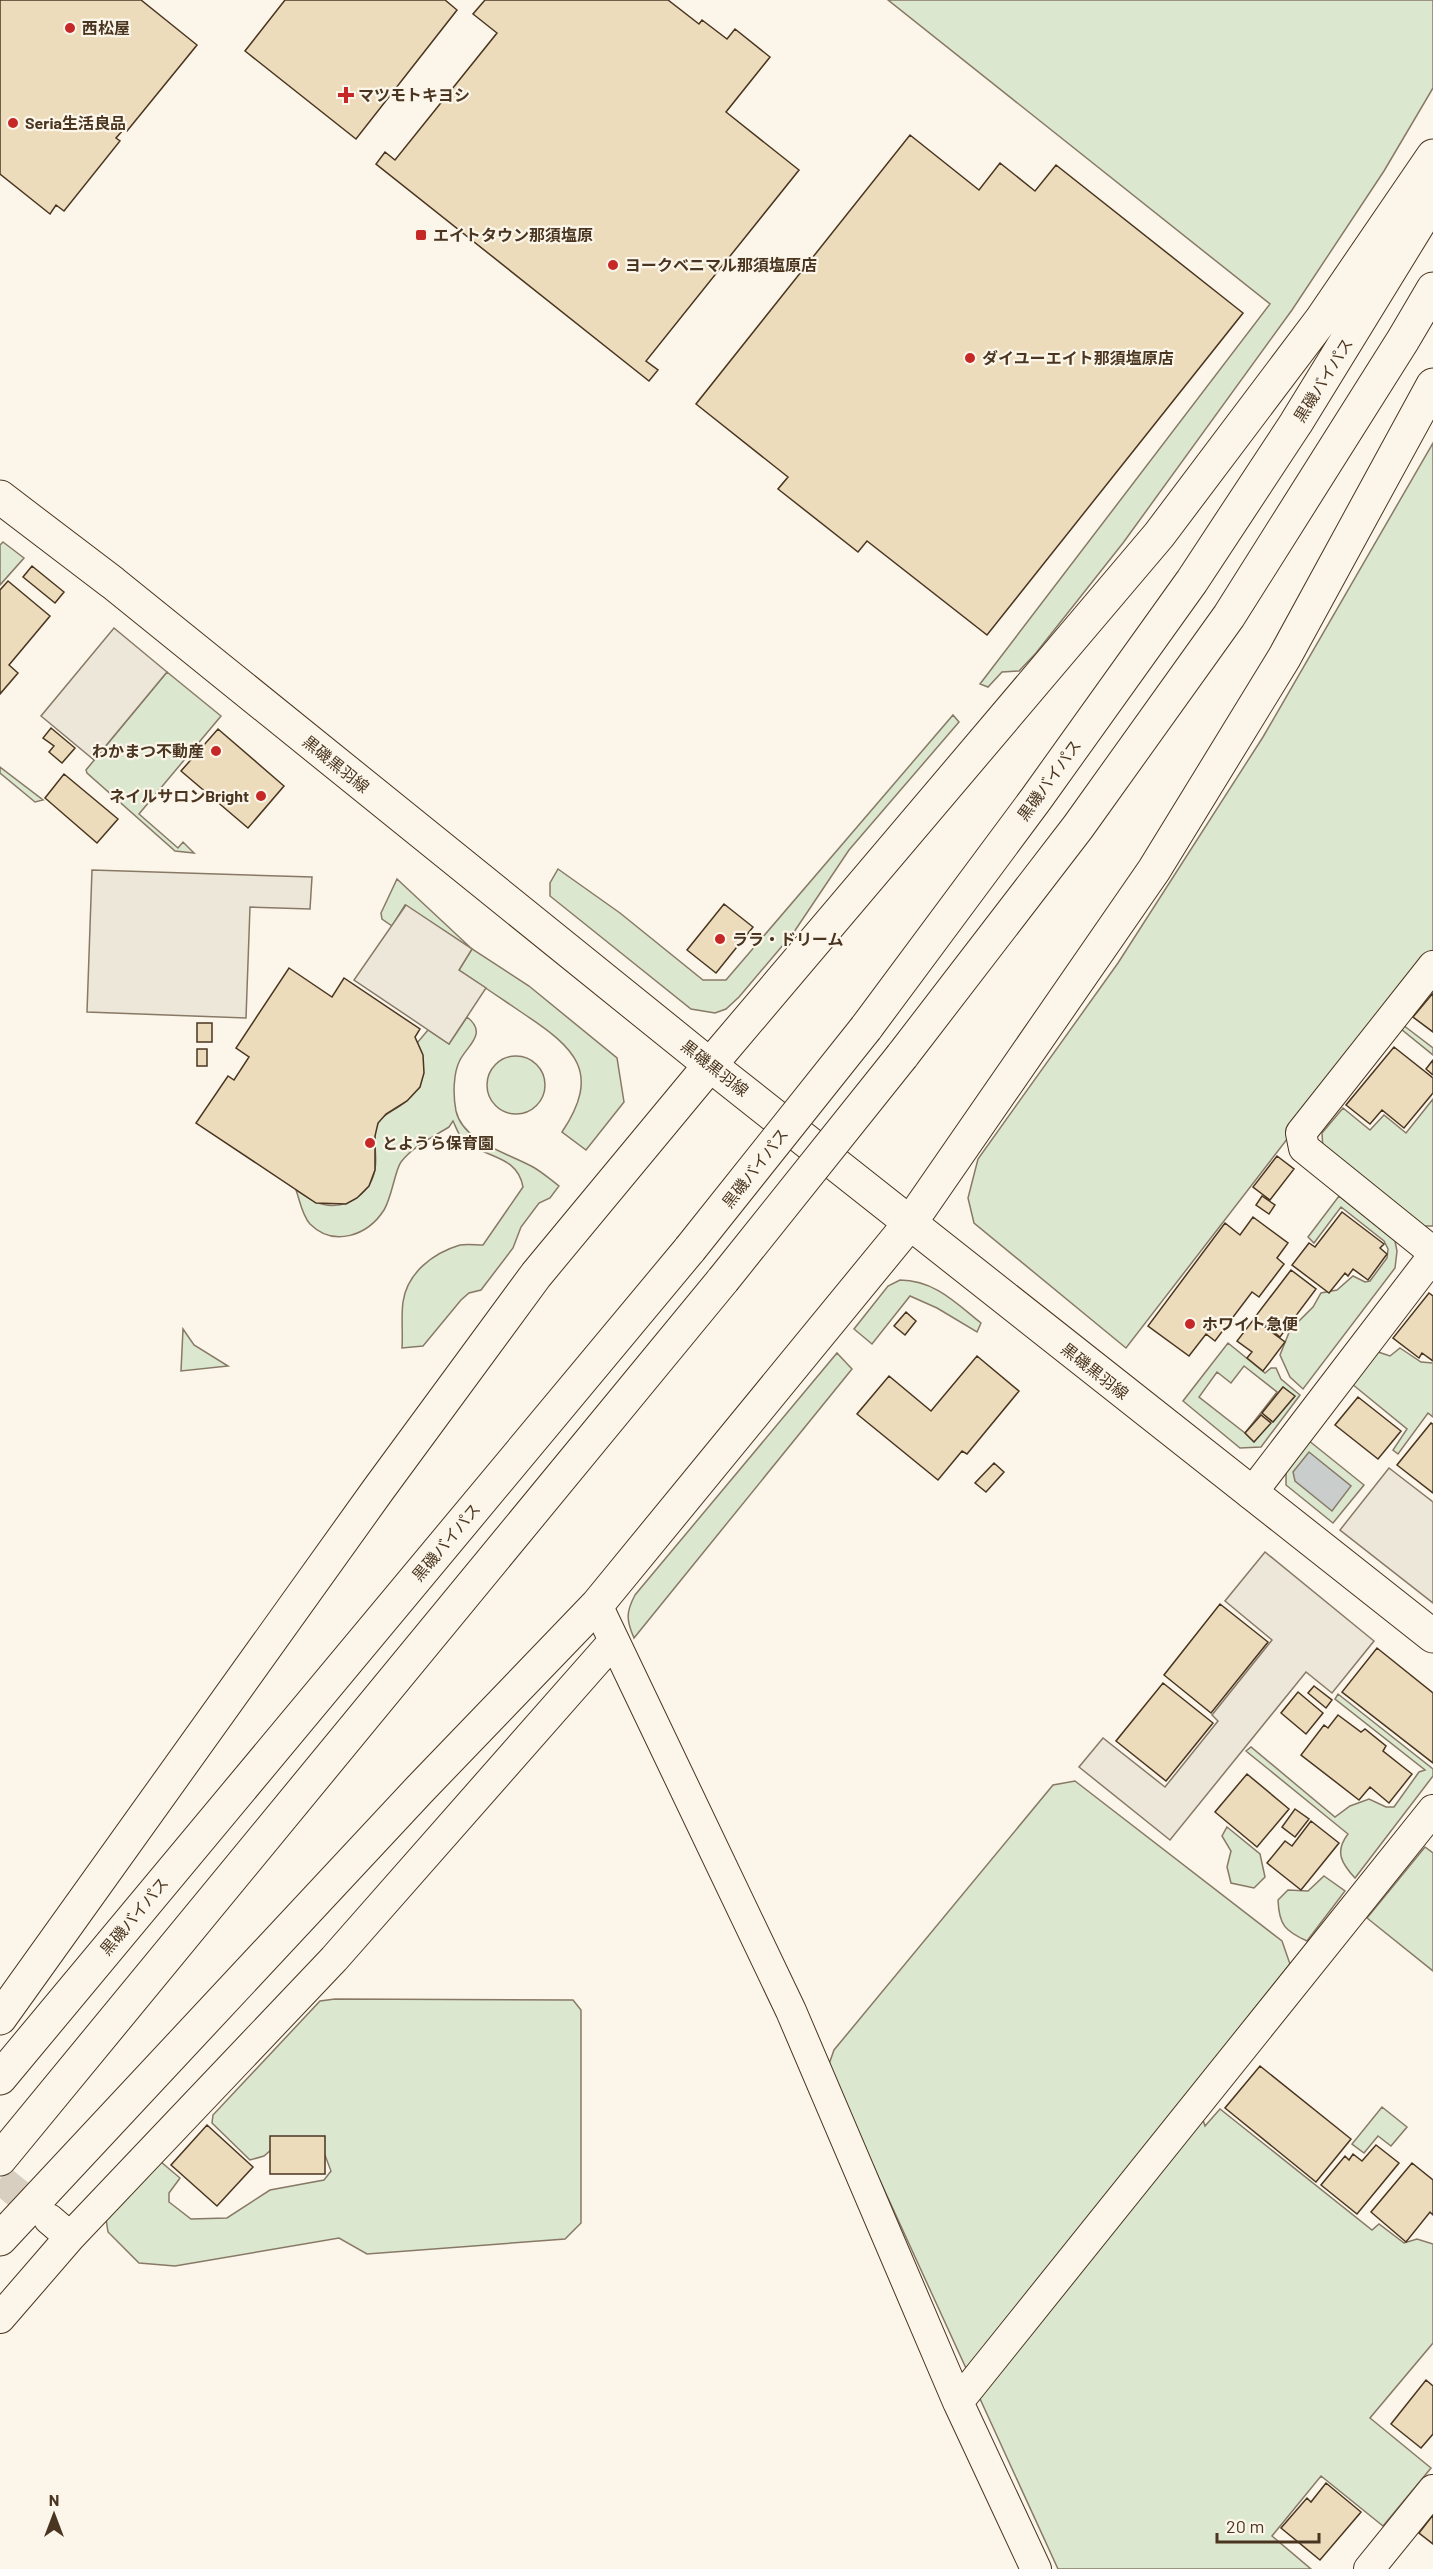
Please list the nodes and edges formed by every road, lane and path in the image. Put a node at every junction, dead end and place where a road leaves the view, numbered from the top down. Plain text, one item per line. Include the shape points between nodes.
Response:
1 (1433, 156) edge
2 (1433, 200) edge
3 (1433, 289) edge
4 (1433, 385) edge
5 (0, 497) edge
6 (1433, 966) edge
7 (710, 1065) junction
8 (910, 1223) junction
9 (1433, 1254) edge
10 (1251, 1494) junction
11 (597, 1605) junction
12 (1433, 1636) edge
13 (613, 1642) junction
14 (1433, 1810) edge
15 (0, 2018) edge
16 (0, 2078) edge
17 (0, 2158) edge
18 (0, 2239) edge
19 (0, 2318) edge
20 (958, 2402) junction
21 (1433, 2490) edge
22 (1036, 2569) edge
23 (1369, 2569) edge

1 - 7 main road via 1321,320 1159,535
2 - 16 main road, 黒磯バイパス, bridge via 1296,423 1192,581 866,1028 690,1249
3 - 17 main road, bridge via 1229,616 1078,826 902,1056 723,1280
4 - 8 main road via 1284,658 1154,870
5 - 7 main road, 黒磯黒羽線 via 113,583
6 - 9 street via 1301,1133 1304,1148
7 - 8 main road, 黒磯黒羽線
7 - 15 main road via 536,1275
8 - 10 main road, 黒磯黒羽線
8 - 11 main road
9 - 10 street
10 - 12 main road, 黒磯黒羽線
11 - 13 street
11 - 18 main road
13 - 19 street via 334,1959 59,2228
13 - 20 street via 791,2012
14 - 20 street
20 - 22 street
21 - 23 street

